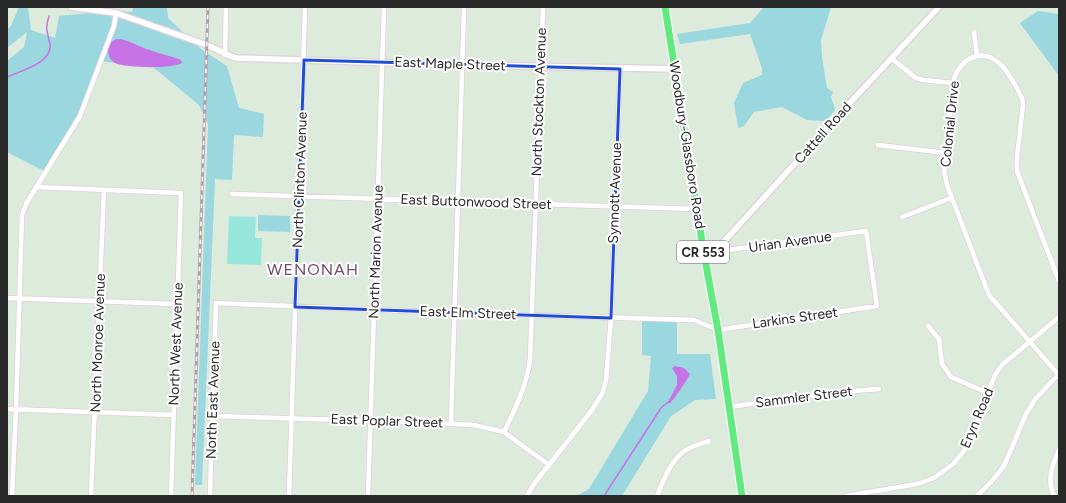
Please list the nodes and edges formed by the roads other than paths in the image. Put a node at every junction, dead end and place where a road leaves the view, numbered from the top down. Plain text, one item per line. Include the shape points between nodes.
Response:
1 (71, 7) edge
2 (226, 7) edge
3 (305, 7) edge
4 (384, 7) edge
5 (464, 7) edge
6 (542, 7) edge
7 (665, 7) edge
8 (939, 7) edge
9 (116, 13) junction
10 (974, 32) dead end
11 (225, 55) junction
12 (977, 56) junction
13 (891, 58) junction
14 (304, 60) junction
15 (383, 62) junction
16 (462, 65) junction
17 (540, 67) junction
18 (620, 68) junction
19 (674, 69) junction
20 (953, 83) junction
21 (878, 145) dead end
22 (946, 153) junction
23 (36, 187) junction
24 (104, 190) junction
25 (232, 194) dead end
26 (299, 197) junction
27 (378, 198) junction
28 (951, 198) junction
29 (457, 201) junction
30 (536, 204) junction
31 (615, 206) junction
32 (697, 209) junction
33 (902, 217) dead end
34 (714, 252) junction
35 (704, 254) junction
36 (1059, 281) edge
37 (7, 298) edge
38 (20, 299) junction
39 (99, 302) junction
40 (216, 303) joint
41 (178, 304) junction
42 (295, 307) junction
43 (873, 307) joint
44 (374, 310) junction
45 (454, 313) junction
46 (532, 315) junction
47 (1059, 317) edge
48 (611, 318) junction
49 (928, 326) dead end
50 (718, 330) junction
51 (1029, 342) junction
52 (1058, 374) edge
53 (879, 389) dead end
54 (988, 392) junction
55 (729, 407) junction
56 (7, 408) edge
57 (16, 409) junction
58 (95, 412) junction
59 (174, 414) junction
60 (213, 416) junction
61 (292, 419) junction
62 (371, 421) junction
63 (451, 423) junction
64 (504, 432) junction
65 (709, 441) dead end
66 (1059, 449) edge
67 (549, 465) junction
68 (12, 496) edge
69 (91, 496) edge
70 (171, 496) edge
71 (210, 496) edge
72 (289, 496) edge
73 (368, 496) edge
74 (527, 496) edge
75 (657, 496) edge
76 (742, 496) edge
77 (846, 496) edge
78 (977, 496) edge
79 (1054, 496) edge

1 - 9 street
2 - 11 street
3 - 14 street, North Clinton Avenue
4 - 15 street, North Marion Avenue
5 - 16 street
6 - 17 street, North Stockton Avenue
7 - 19 main road, Woodbury-Glassboro Road / CR 553
8 - 13 street, Cattell Road
9 - 11 street via 221,50
9 - 23 street via 114,26 80,116
10 - 12 street
11 - 14 street, East Maple Street via 236,58
12 - 20 street, Colonial Drive via 968,59 959,67
12 - 36 street via 999,63 1022,98 1017,171
13 - 20 street via 916,78
13 - 34 street, Cattell Road
14 - 15 street, East Maple Street
14 - 26 street, North Clinton Avenue
15 - 16 street, East Maple Street
15 - 27 street, North Marion Avenue
16 - 17 street, East Maple Street
16 - 29 street
17 - 18 street, East Maple Street
17 - 30 street, North Stockton Avenue
18 - 19 street, East Maple Street
18 - 31 street, Synnott Avenue
19 - 32 main road, Woodbury-Glassboro Road / CR 553
20 - 22 street, Colonial Drive
21 - 22 street
22 - 28 street, Colonial Drive via 945,176
23 - 24 street
23 - 38 street via 22,215
24 - 39 street, North Monroe Avenue
24 - 41 street, North West Avenue via 181,193
25 - 26 street, East Buttonwood Street
26 - 27 street, East Buttonwood Street
26 - 42 street, North Clinton Avenue
27 - 29 street, East Buttonwood Street
27 - 44 street, North Marion Avenue
28 - 33 street
28 - 51 street, Colonial Drive via 986,289
29 - 30 street, East Buttonwood Street
29 - 45 street
30 - 31 street, East Buttonwood Street
30 - 46 street, North Stockton Avenue
31 - 32 street, East Buttonwood Street
31 - 48 street, Synnott Avenue
32 - 35 main road, Woodbury-Glassboro Road / CR 553
34 - 35 street
34 - 43 street, Urian Avenue via 866,231 877,306
35 - 50 main road, Woodbury-Glassboro Road / CR 553
37 - 38 street
38 - 39 street
38 - 57 street
39 - 41 street
39 - 58 street, North Monroe Avenue
40 - 42 street, East Elm Street
40 - 60 street, North East Avenue
41 - 59 street, North West Avenue
42 - 44 street, East Elm Street
42 - 61 street, North Clinton Avenue
43 - 50 street, Larkins Street
44 - 45 street, East Elm Street
44 - 62 street, North Marion Avenue
45 - 46 street, East Elm Street
45 - 63 street
46 - 48 street, East Elm Street
46 - 64 street, North Stockton Avenue via 528,376
47 - 51 street
48 - 50 street, East Elm Street via 694,320
48 - 67 street, Synnott Avenue via 606,380 602,394
49 - 54 street via 939,339 942,364 951,377
50 - 55 main road, Woodbury-Glassboro Road / CR 553
51 - 52 street, Colonial Drive
51 - 54 street, Eryn Road via 1002,365
52 - 78 street via 1036,398 1026,414 1004,466
53 - 55 street, Sammler Street
54 - 77 street, Eryn Road via 964,451 953,464 934,478 917,484
55 - 76 main road, Woodbury-Glassboro Road / CR 553
56 - 57 street
57 - 58 street
57 - 68 street
58 - 59 street
58 - 69 street, North Monroe Avenue
59 - 70 street, North West Avenue
60 - 61 street, East Poplar Street
60 - 71 street, North East Avenue
61 - 62 street, East Poplar Street
61 - 72 street, North Clinton Avenue
62 - 63 street, East Poplar Street
62 - 73 street, North Marion Avenue
63 - 64 street, East Poplar Street
64 - 67 street, East Poplar Street
65 - 75 street via 683,452
66 - 79 street via 1050,476
67 - 74 street, Synnott Avenue

